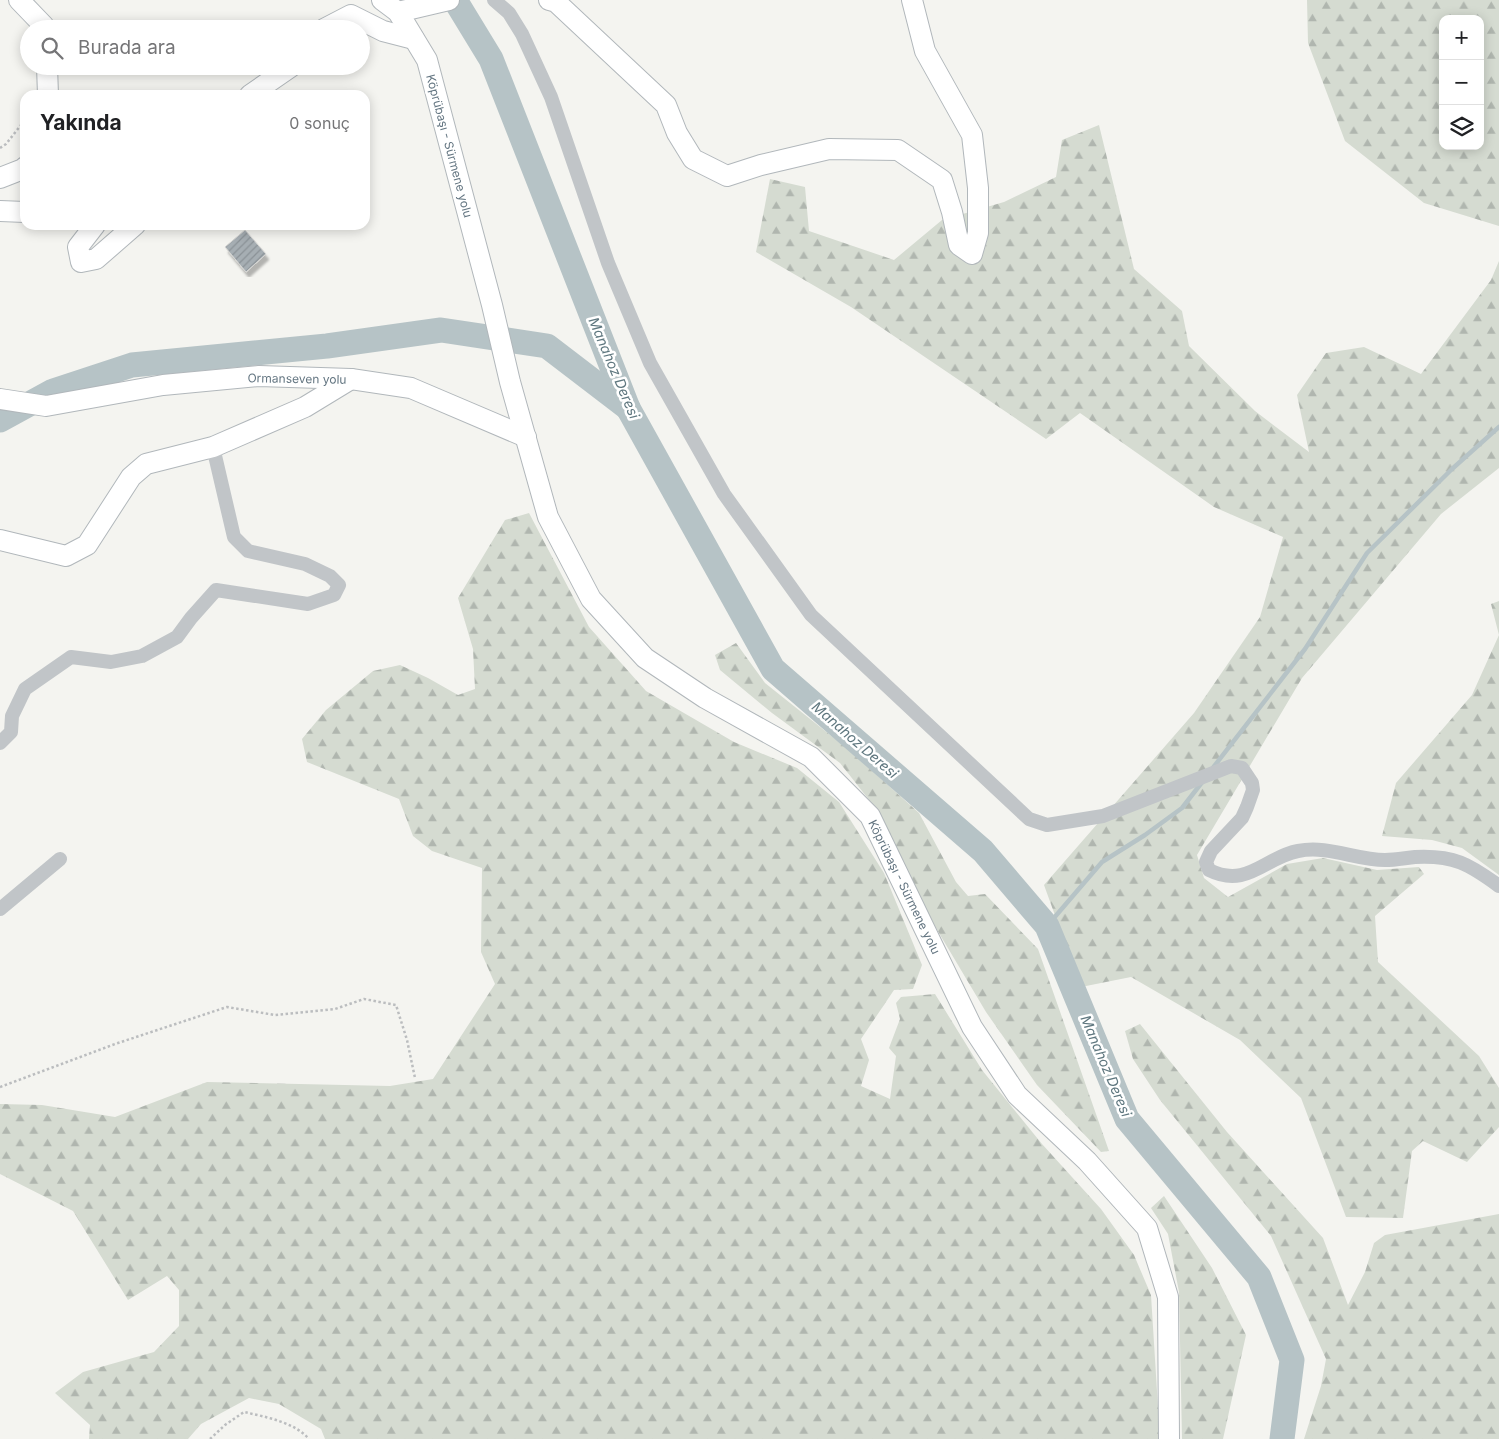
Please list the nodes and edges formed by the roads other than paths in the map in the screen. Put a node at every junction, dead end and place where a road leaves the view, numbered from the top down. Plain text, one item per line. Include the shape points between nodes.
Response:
1 (19, 0) edge
2 (382, 0) edge
3 (449, 0) edge
4 (494, 0) edge
5 (549, 0) edge
6 (912, 0) edge
7 (398, 12) junction
8 (38, 20) edge
9 (341, 20) edge
10 (360, 20) edge
11 (370, 25) edge
12 (414, 39) junction
13 (47, 75) edge
14 (279, 75) edge
15 (48, 90) edge
16 (257, 90) edge
17 (20, 171) edge
18 (0, 178) edge
19 (0, 211) edge
20 (20, 212) edge
21 (92, 230) edge
22 (129, 230) edge
23 (351, 379) junction
24 (2, 398) edge
25 (526, 438) junction
26 (213, 447) junction
27 (0, 540) edge
28 (0, 743) edge
29 (60, 859) dead end
30 (1499, 886) edge
31 (0, 909) edge
32 (1169, 1439) edge

1 - 8 main road
2 - 7 main road, Köprübaşı - Sürmene yolu
3 - 7 main road
4 - 30 street via 509,13 522,34 551,97 608,263 650,363 724,494 811,615 1029,819 1046,825 1103,816 1231,766 1242,768 1253,790 1242,818 1206,862 1209,870 1217,874 1239,876 1298,851 1327,851 1385,860 1440,856 1479,871
5 - 6 main road via 556,2 666,105 677,133 693,159 727,176 829,149 898,150 942,180 959,245 972,254 978,234 978,188 972,135 925,51
7 - 12 main road, Köprübaşı - Sürmene yolu
9 - 10 main road via 351,15
11 - 12 main road via 383,32
12 - 25 main road, Köprübaşı - Sürmene yolu via 426,60
13 - 15 main road
14 - 16 main road
17 - 18 main road
19 - 20 main road
21 - 22 main road via 78,247 81,262 96,260
23 - 24 main road, Ormanseven yolu via 259,376 163,385 46,406
23 - 25 main road, Ormanseven yolu via 411,388
23 - 26 main road via 305,407
25 - 32 main road, Köprübaşı - Sürmene yolu via 548,517 591,599 645,658 705,698 812,756 870,816 972,1027 1017,1095 1087,1162 1147,1228 1168,1297
26 - 27 main road via 146,464 131,477 87,544 66,556
26 - 28 street via 234,537 248,551 305,564 330,576 339,585 334,595 308,604 216,590 177,637 142,656 111,662 71,657 25,689 12,716 11,732
29 - 31 street

